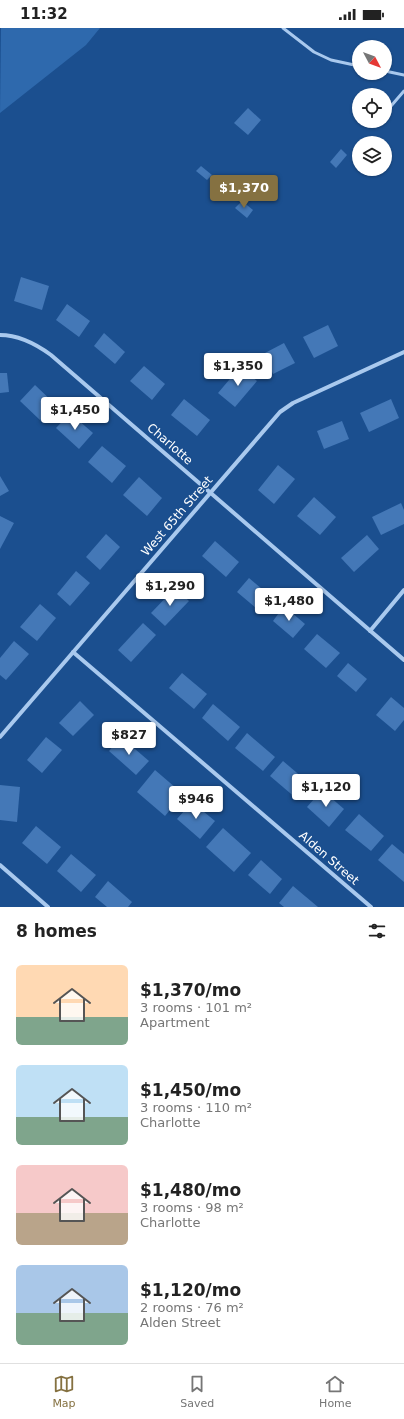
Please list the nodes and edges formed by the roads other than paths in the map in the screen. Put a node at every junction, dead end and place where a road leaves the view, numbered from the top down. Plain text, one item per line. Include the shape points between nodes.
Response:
1 (283, 28) edge
2 (352, 64) edge
3 (392, 72) edge
4 (404, 75) edge
5 (404, 91) edge
6 (392, 105) edge
7 (1, 335) edge
8 (404, 352) edge
9 (210, 493) junction
10 (404, 590) edge
11 (370, 631) junction
12 (73, 652) junction
13 (404, 660) edge
14 (0, 737) edge
15 (0, 865) edge
16 (48, 907) edge
17 (371, 907) edge

1 - 2 lane via 314,52 331,60
3 - 4 lane
5 - 6 lane
7 - 9 street, Charlotte via 20,338 51,355
8 - 9 street, West 65th Street via 293,403 280,412
9 - 11 street, Charlotte
9 - 12 street, West 65th Street
10 - 11 street
11 - 13 street, Charlotte
12 - 14 street, West 65th Street
12 - 17 street, Alden Street
15 - 16 street

